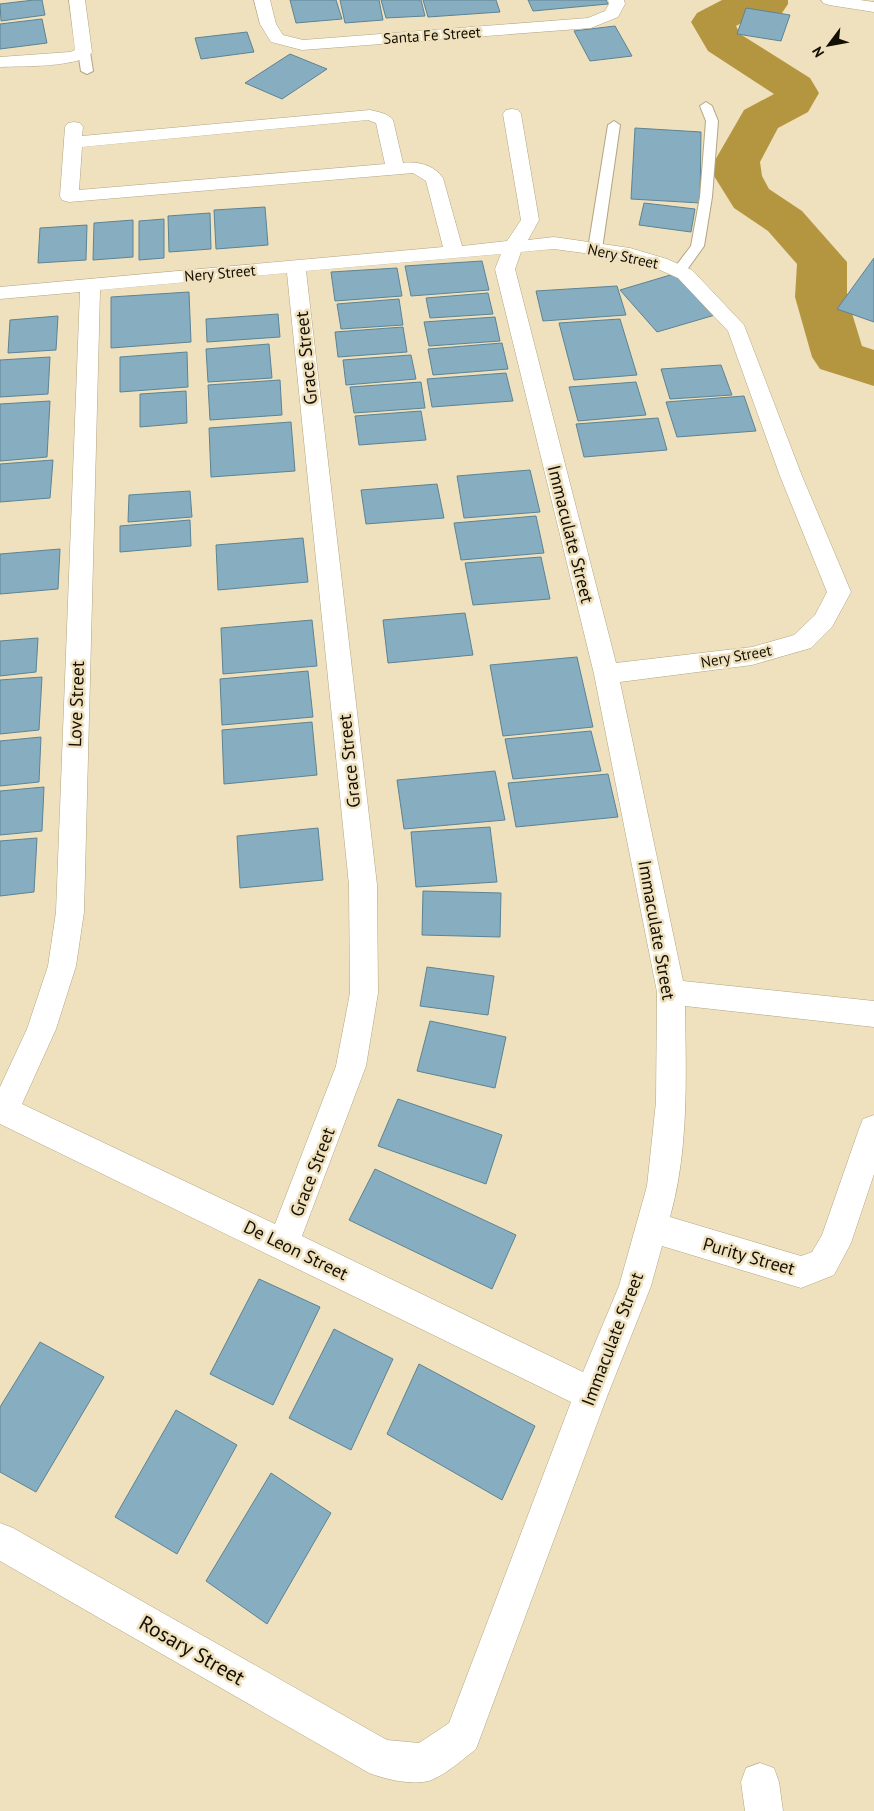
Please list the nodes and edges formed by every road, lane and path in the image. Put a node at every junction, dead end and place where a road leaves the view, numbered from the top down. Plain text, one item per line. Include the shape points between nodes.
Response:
1 (77, 0) edge
2 (262, 0) edge
3 (616, 0) edge
4 (829, 0) edge
5 (874, 7) edge
6 (84, 52) junction
7 (0, 62) edge
8 (87, 71) dead end
9 (706, 106) dead end
10 (512, 114) dead end
11 (614, 125) dead end
12 (396, 169) junction
13 (513, 245) junction
14 (595, 249) junction
15 (454, 252) junction
16 (296, 266) junction
17 (679, 271) junction
18 (90, 285) junction
19 (0, 293) edge
20 (606, 674) junction
21 (670, 992) junction
22 (874, 1014) edge
23 (2, 1110) edge
24 (874, 1129) edge
25 (651, 1227) junction
26 (283, 1244) junction
27 (592, 1394) junction
28 (0, 1541) edge
29 (383, 1759) joint

1 - 6 street
2 - 3 street, Santa Fe Street via 268,24 277,38 302,45 591,23 612,14
4 - 5 street
6 - 7 street via 72,57
6 - 8 lane
9 - 17 lane via 712,121 706,197 697,246
10 - 13 street, Immaculate Street via 530,220
11 - 14 lane
12 - 12 street via 69,196 74,134 370,115 384,120
12 - 15 street via 416,166 434,178
13 - 14 street, Nery Street via 554,243
13 - 15 street, Nery Street
13 - 20 street, Immaculate Street via 505,269
14 - 17 street, Nery Street via 630,254
15 - 16 street, Nery Street
16 - 18 street, Nery Street
16 - 26 street, Grace Street via 363,885 364,993 351,1066
17 - 20 street, Nery Street via 737,329 790,476 839,592 824,620 802,642 752,656
18 - 19 street, Nery Street
18 - 23 street, Love Street via 70,912 62,966 41,1029
20 - 21 street, Immaculate Street
21 - 22 street
21 - 25 street, Immaculate Street via 671,1102 663,1186
23 - 26 street, De Leon Street
24 - 25 street, Purity Street via 836,1244 823,1264 801,1272
25 - 27 street, Immaculate Street via 635,1286
26 - 27 street, De Leon Street
27 - 29 street, Immaculate Street via 463,1736 424,1763
28 - 29 street, Rosary Street

